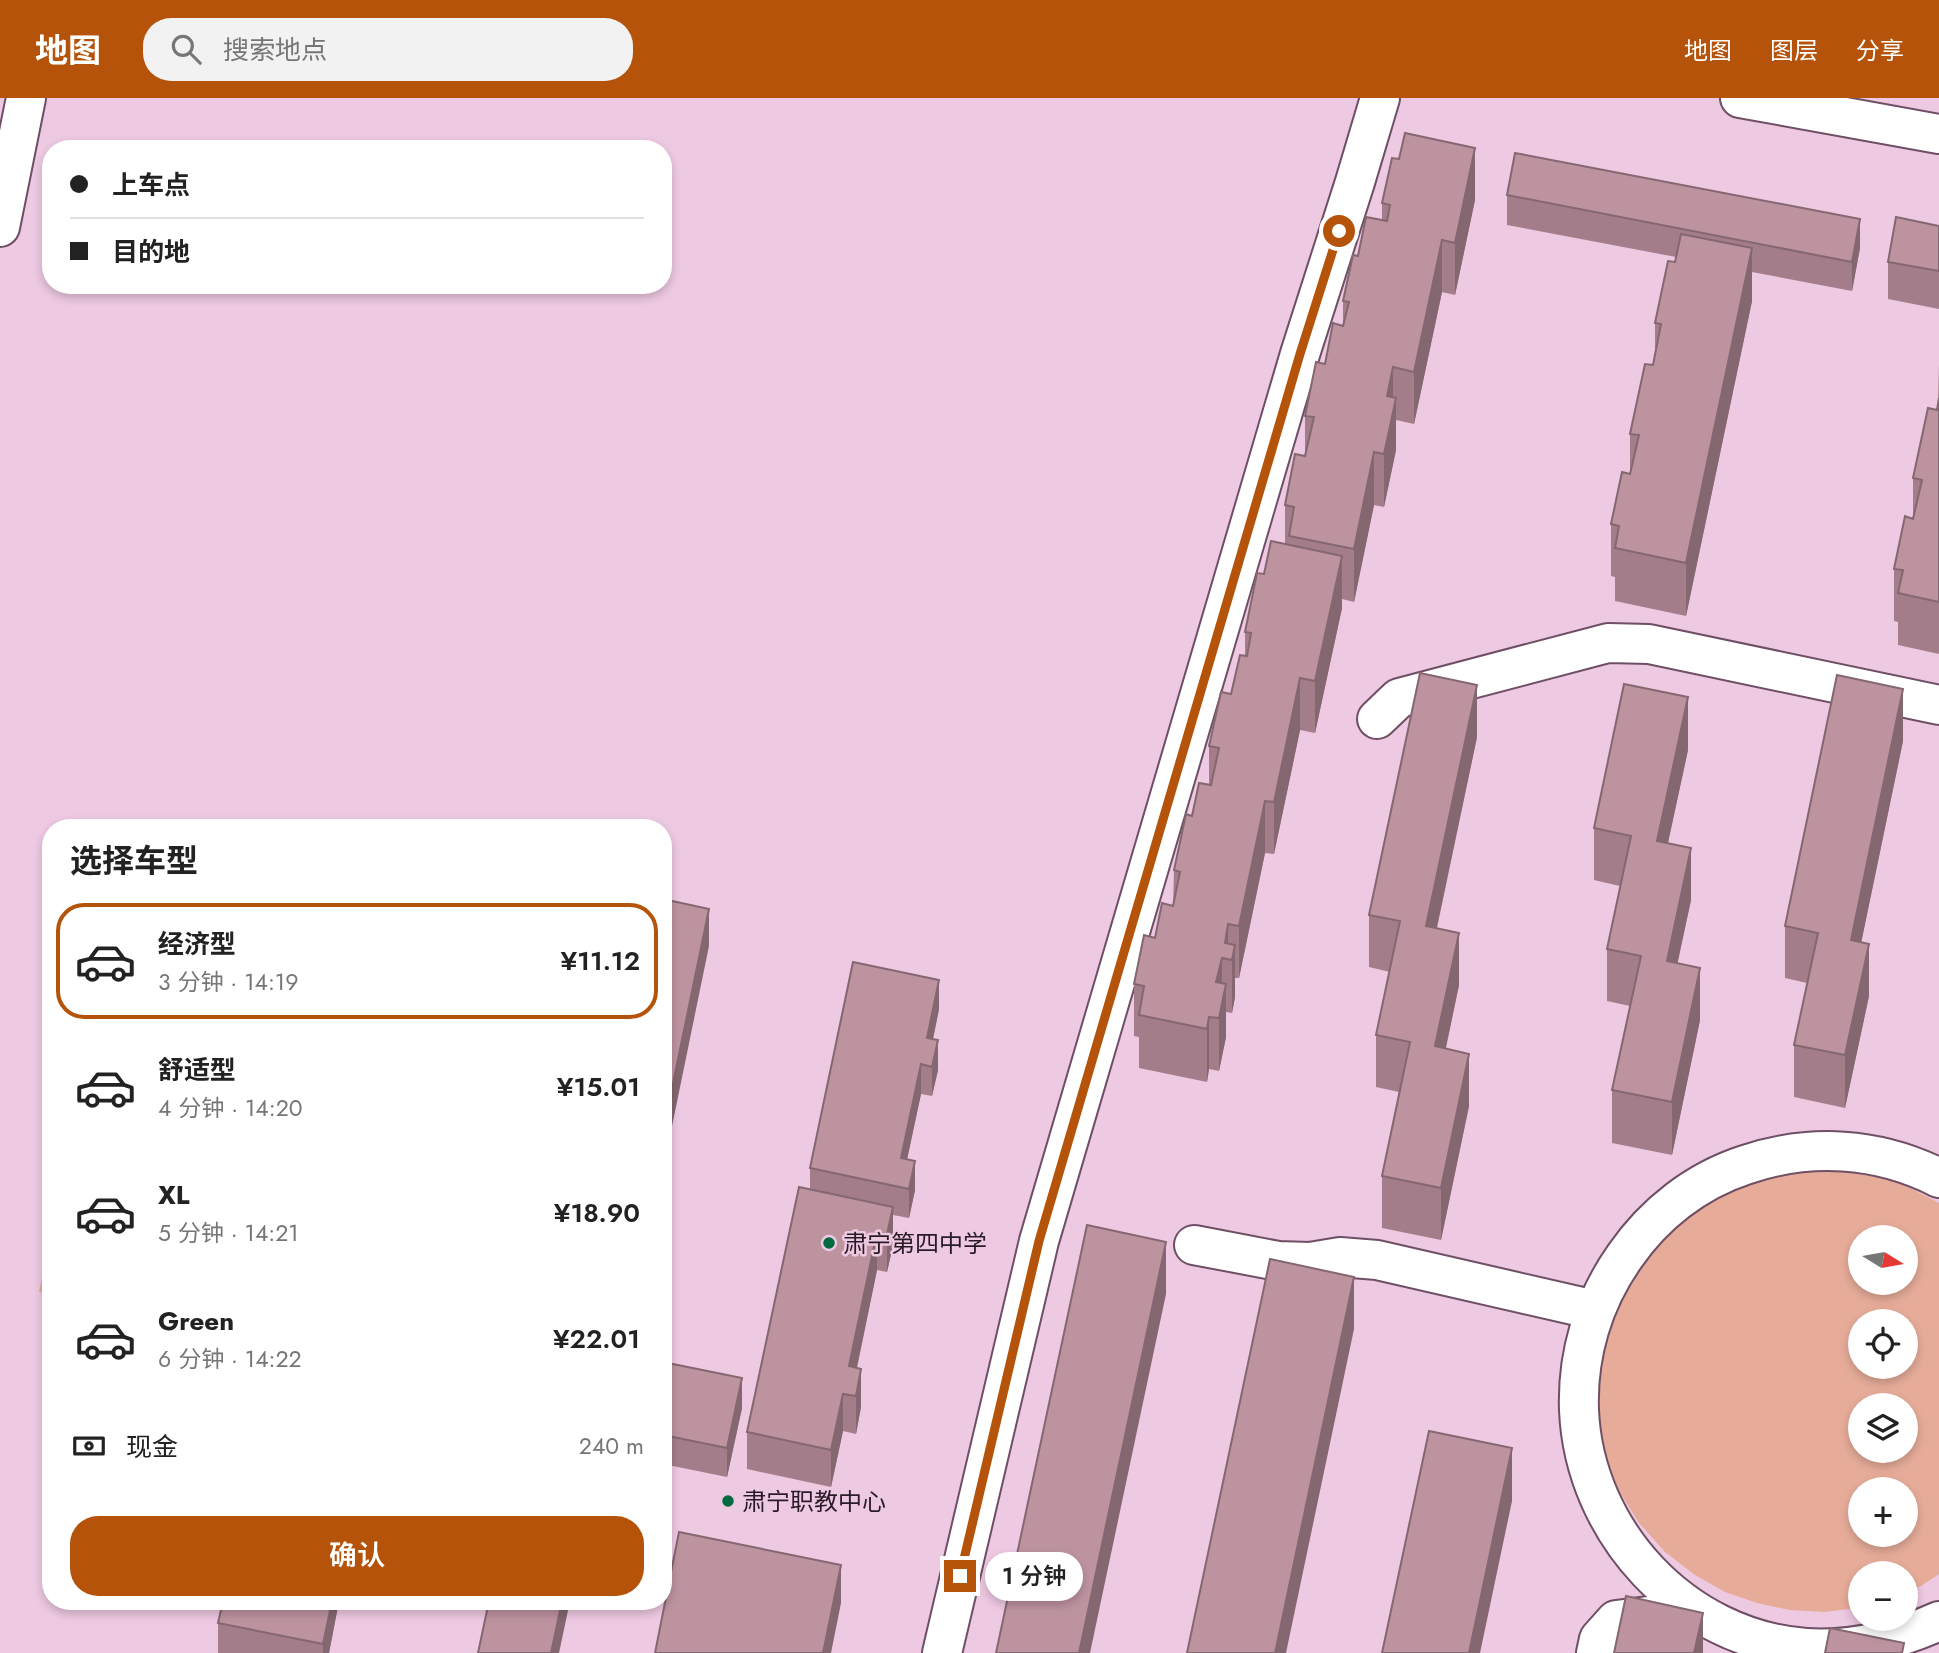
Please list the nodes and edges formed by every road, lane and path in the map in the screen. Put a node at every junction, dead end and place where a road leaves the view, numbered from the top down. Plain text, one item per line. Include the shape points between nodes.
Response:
1 (26, 98) edge
2 (1380, 98) edge
3 (1740, 98) edge
4 (1939, 134) edge
5 (0, 227) edge
6 (1939, 705) edge
7 (1377, 719) dead end
8 (1937, 1166) edge
9 (1194, 1245) dead end
10 (1595, 1310) junction
11 (1695, 1610) junction
12 (1939, 1621) edge
13 (942, 1653) edge
14 (1596, 1653) edge

1 - 5 street
2 - 13 street via 1296,367 1039,1241
3 - 4 street
6 - 7 street via 1650,643 1608,643 1399,698
8 - 10 street via 1922,1169 1885,1156 1845,1150 1767,1157 1729,1170 1662,1212 1612,1274
9 - 10 street via 1278,1261 1377,1260
10 - 11 street via 1579,1388 1587,1467 1621,1539 1645,1570
11 - 12 street via 1734,1631 1805,1648 1877,1643
11 - 14 street via 1616,1620 1599,1639

